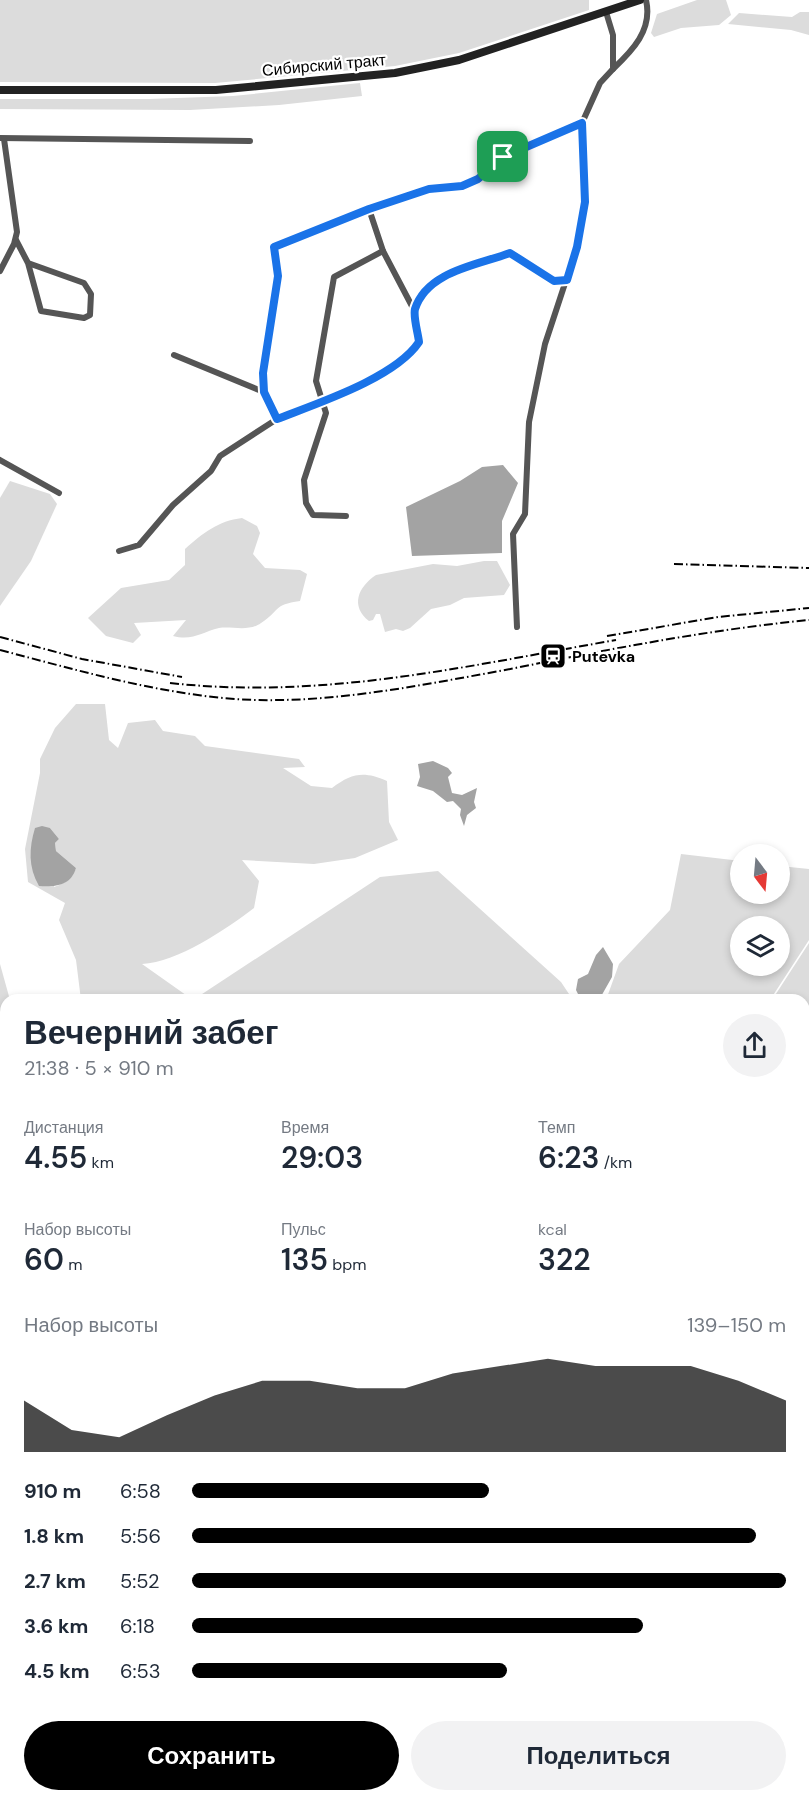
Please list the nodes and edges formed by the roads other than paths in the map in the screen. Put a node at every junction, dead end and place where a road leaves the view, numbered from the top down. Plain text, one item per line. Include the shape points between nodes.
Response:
1 (640, 0) edge
2 (646, 0) edge
3 (606, 12) junction
4 (613, 69) junction
5 (0, 90) edge
6 (582, 123) junction
7 (2, 139) edge
8 (250, 141) dead end
9 (369, 209) junction
10 (16, 240) junction
11 (383, 251) junction
12 (28, 263) junction
13 (0, 271) edge
14 (567, 280) junction
15 (414, 310) junction
16 (174, 356) dead end
17 (264, 392) junction
18 (322, 400) junction
19 (277, 419) junction
20 (0, 460) edge
21 (59, 493) dead end
22 (346, 516) dead end
23 (119, 551) dead end
24 (517, 627) dead end

1 - 3 main road, Сибирский тракт
2 - 4 street via 646,24 636,47
3 - 4 street via 613,35
3 - 5 main road, Сибирский тракт via 459,60 395,73 216,90
4 - 6 street via 600,83
6 - 9 street via 503,157 478,179 462,186 429,189
6 - 14 street via 585,202
7 - 8 street
7 - 10 street
9 - 11 street
9 - 17 street via 274,247 278,276 263,373
10 - 12 street
10 - 13 street
11 - 15 street
11 - 18 street via 334,277 316,381
12 - 12 street via 87,286 91,294 89,316 41,311
14 - 15 street via 554,281 510,253 452,272 428,288
14 - 24 street via 545,344 529,422 525,514 513,534
15 - 18 street via 419,342 411,354 395,367
16 - 17 street
17 - 19 street
18 - 19 street
18 - 22 street via 326,413 304,480 306,502 313,515
19 - 23 street via 220,456 211,471 173,505 139,545
20 - 21 street

